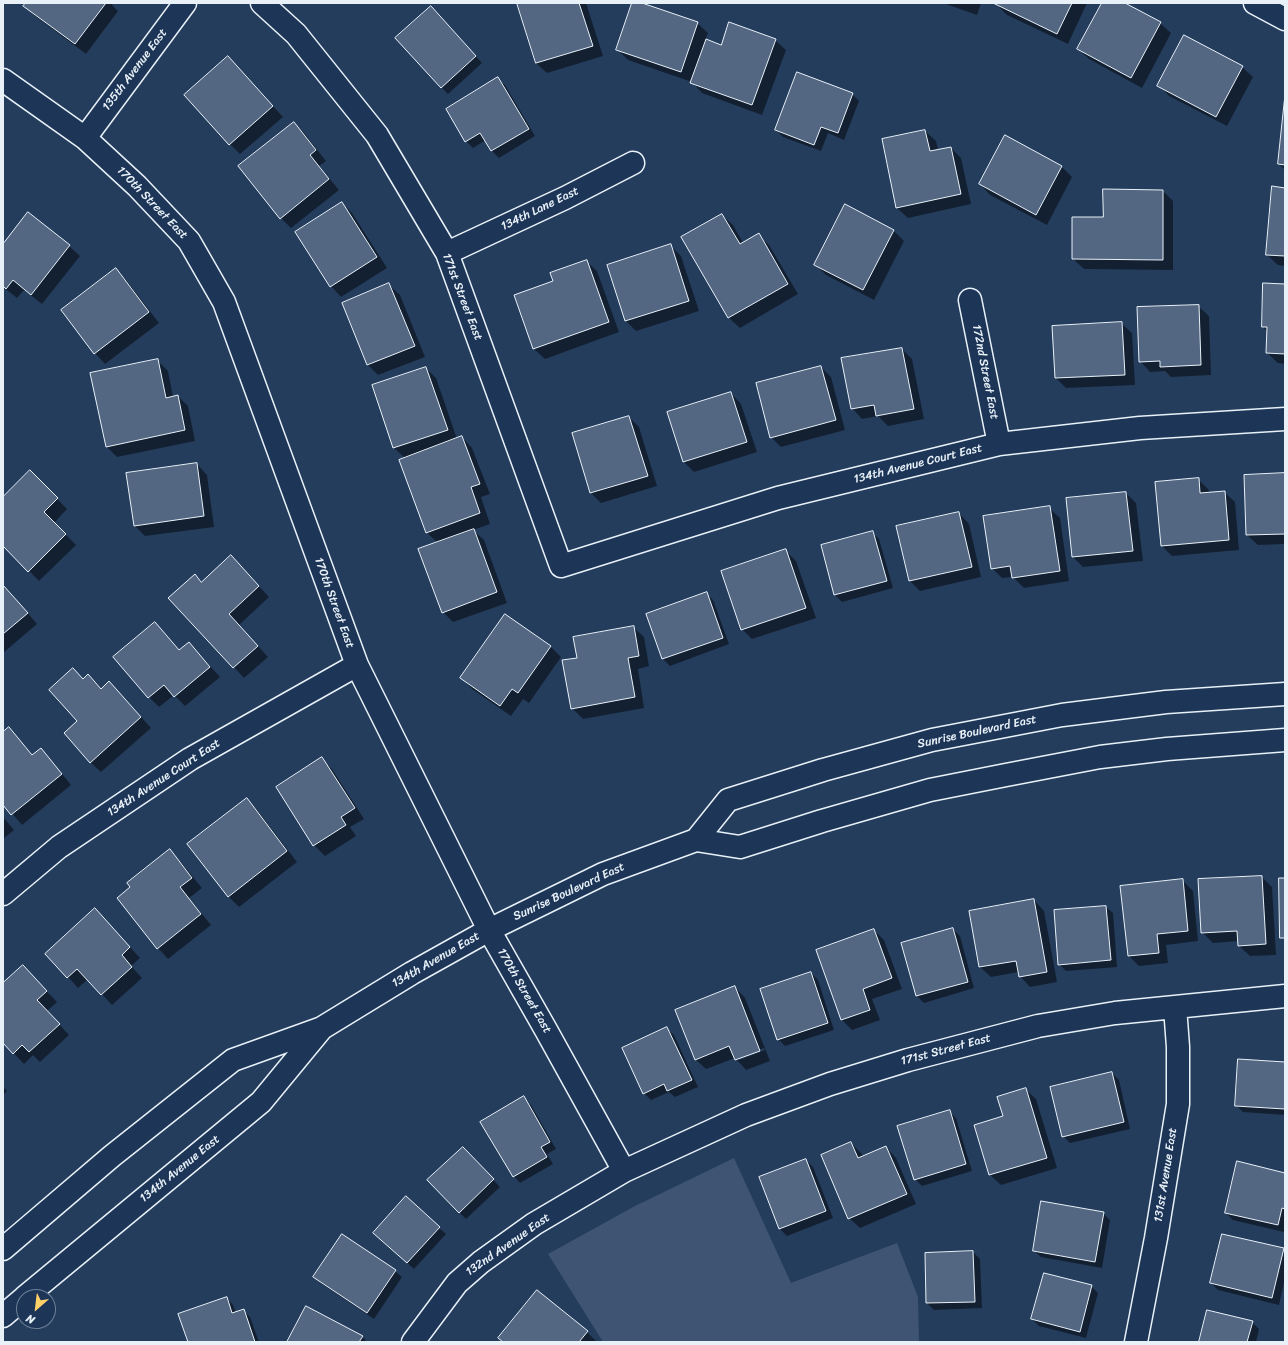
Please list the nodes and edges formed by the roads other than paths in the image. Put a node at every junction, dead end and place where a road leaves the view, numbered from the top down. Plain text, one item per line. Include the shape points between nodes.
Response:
1 (185, 3) edge
2 (262, 3) edge
3 (1255, 3) edge
4 (1285, 19) edge
5 (3, 80) edge
6 (85, 138) junction
7 (633, 163) dead end
8 (447, 254) junction
9 (970, 300) dead end
10 (1285, 419) edge
11 (999, 444) junction
12 (561, 566) joint
13 (357, 665) junction
14 (1285, 694) edge
15 (1285, 740) edge
16 (696, 840) junction
17 (3, 894) edge
18 (489, 930) junction
19 (1285, 996) edge
20 (1175, 1007) junction
21 (322, 1028) junction
22 (624, 1171) junction
23 (3, 1250) edge
24 (35, 1289) edge
25 (16, 1305) edge
26 (3, 1316) edge
27 (413, 1342) edge
28 (1136, 1342) edge

1 - 6 street, 135th Avenue East
2 - 8 street, 171st Street East via 296,34 378,135
3 - 4 street
5 - 6 street, 170th Street East
6 - 13 street, 170th Street East via 137,186 189,241 224,302
7 - 8 street, 134th Lane East
8 - 12 street, 171st Street East
9 - 11 street, 172nd Street East
10 - 11 street, 134th Avenue Court East via 1140,428
11 - 12 street, 134th Avenue Court East via 778,498
13 - 17 street, 134th Avenue Court East via 190,759 59,847
13 - 18 street, 170th Street East
14 - 16 street, Sunrise Boulevard East via 1166,702 1069,714 932,740 728,800
15 - 16 street, Sunrise Boulevard East via 1100,757 930,790 740,847
16 - 18 street, Sunrise Boulevard East via 603,874
18 - 21 street, 134th Avenue East
18 - 22 street, 170th Street East
19 - 20 street, 171st Street East
20 - 22 street, 171st Street East via 1114,1013 1038,1026 908,1060 830,1084 746,1115
20 - 28 street, 131st Avenue East via 1178,1104
21 - 23 street, 134th Avenue East via 233,1060 112,1156
21 - 24 street, 134th Avenue East via 261,1102
22 - 27 street, 132nd Avenue East via 534,1224 480,1262 457,1282
25 - 26 street, 134th Avenue East

